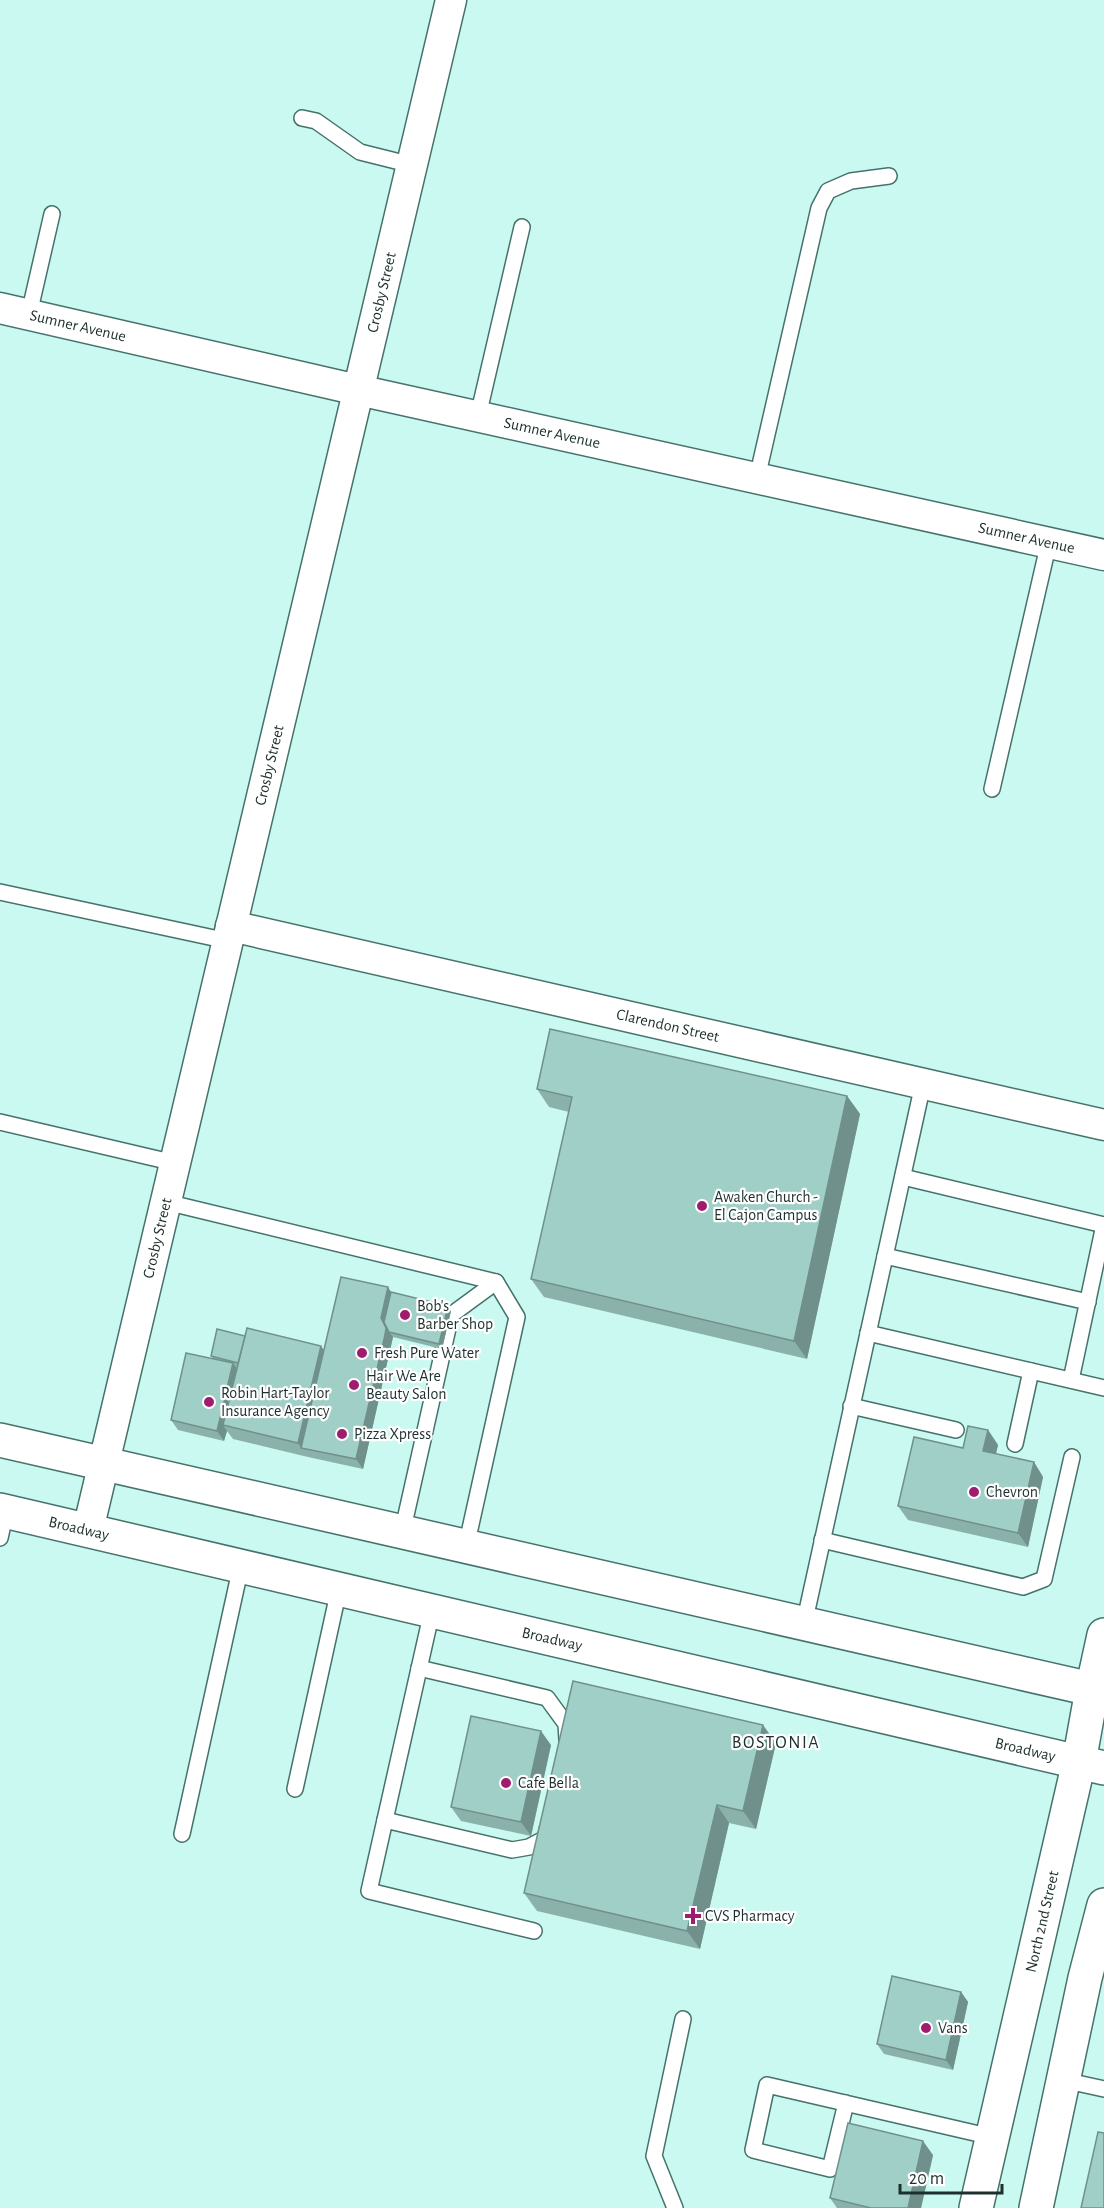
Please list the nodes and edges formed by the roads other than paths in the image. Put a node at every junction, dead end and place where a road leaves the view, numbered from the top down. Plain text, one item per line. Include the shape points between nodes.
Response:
1 (451, 0) edge
2 (302, 118) dead end
3 (412, 165) junction
4 (889, 176) dead end
5 (52, 214) dead end
6 (522, 227) dead end
7 (0, 308) edge
8 (29, 314) junction
9 (358, 390) junction
10 (478, 416) junction
11 (757, 478) junction
12 (1048, 542) junction
13 (1104, 555) edge
14 (992, 789) dead end
15 (0, 892) edge
16 (230, 933) junction
17 (923, 1084) junction
18 (0, 1122) edge
19 (1104, 1125) edge
20 (175, 1163) junction
21 (903, 1177) junction
22 (166, 1203) junction
23 (1104, 1225) edge
24 (885, 1256) junction
25 (496, 1282) junction
26 (1088, 1302) junction
27 (868, 1333) junction
28 (1031, 1371) junction
29 (1071, 1380) junction
30 (1104, 1388) edge
31 (852, 1406) junction
32 (956, 1430) dead end
33 (0, 1440) edge
34 (1015, 1444) dead end
35 (1072, 1457) dead end
36 (104, 1464) junction
37 (2, 1519) edge
38 (88, 1530) junction
39 (402, 1533) junction
40 (822, 1540) junction
41 (466, 1547) junction
42 (241, 1566) junction
43 (339, 1589) junction
44 (432, 1611) junction
45 (804, 1624) junction
46 (1104, 1635) edge
47 (419, 1668) junction
48 (1098, 1691) edge
49 (564, 1754) edge
50 (1091, 1765) edge
51 (295, 1789) dead end
52 (550, 1817) edge
53 (385, 1820) junction
54 (182, 1834) dead end
55 (1104, 1905) edge
56 (534, 1931) dead end
57 (1094, 1980) edge
58 (682, 2019) dead end
59 (1063, 2080) junction
60 (1104, 2089) edge
61 (846, 2103) junction
62 (992, 2137) junction
63 (675, 2208) edge
64 (976, 2208) edge
65 (1036, 2208) edge

1 - 3 street, Crosby Street
2 - 3 lane via 316,121 360,152
3 - 9 street, Crosby Street
4 - 11 lane via 850,181 828,191 819,208
5 - 8 lane
6 - 10 lane
7 - 8 street, Sumner Avenue
8 - 9 street, Sumner Avenue
9 - 10 street, Sumner Avenue
9 - 16 street, Crosby Street
10 - 11 street, Sumner Avenue
11 - 12 street, Sumner Avenue
12 - 13 street, Sumner Avenue
12 - 14 lane
15 - 16 lane
16 - 17 street, Clarendon Street
16 - 20 street, Crosby Street
17 - 19 street, Clarendon Street
17 - 21 lane
18 - 20 lane
20 - 22 street, Crosby Street
21 - 23 lane
21 - 24 lane
22 - 25 lane
22 - 36 street, Crosby Street
23 - 26 lane
24 - 26 lane
24 - 27 lane
25 - 39 lane via 451,1315
25 - 41 lane via 516,1317
26 - 29 lane
27 - 28 lane
27 - 31 lane
28 - 29 lane
28 - 34 lane
29 - 30 lane
31 - 32 lane
31 - 40 lane
33 - 36 main road
35 - 40 lane via 1044,1579 1023,1587
36 - 38 street, Crosby Street
36 - 39 main road
37 - 38 main road, Broadway
38 - 42 main road, Broadway
39 - 41 main road
40 - 45 lane
41 - 45 main road
42 - 43 main road, Broadway
42 - 54 lane
43 - 44 main road, Broadway
43 - 51 lane
44 - 47 lane
44 - 50 main road, Broadway
45 - 48 main road
46 - 48 main road, North 2nd Street
47 - 49 lane via 547,1698 566,1724
47 - 53 lane
48 - 50 main road, North 2nd Street
50 - 62 main road, North 2nd Street
52 - 53 lane via 546,1838 512,1850
53 - 56 lane via 369,1891
55 - 57 main road
57 - 59 main road
58 - 63 lane via 654,2156
59 - 60 lane
59 - 65 main road
61 - 61 lane via 767,2085 753,2150 830,2169
61 - 62 lane
62 - 64 main road, North 2nd Street

